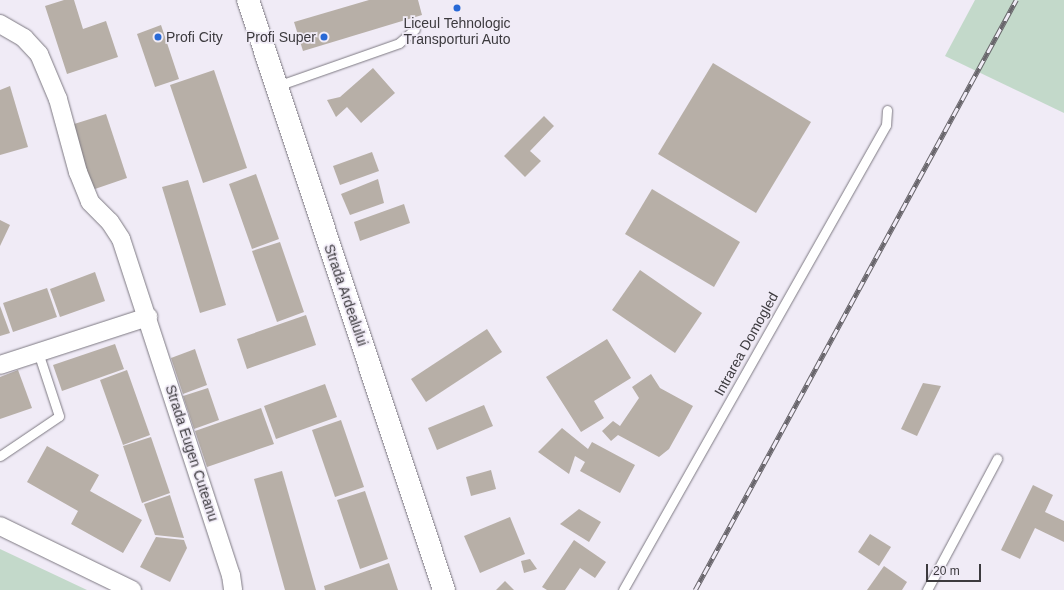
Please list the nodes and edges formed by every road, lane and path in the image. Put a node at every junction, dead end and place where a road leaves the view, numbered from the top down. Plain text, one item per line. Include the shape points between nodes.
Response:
1 (248, 0) edge
2 (0, 24) edge
3 (415, 29) dead end
4 (276, 86) junction
5 (887, 110) dead end
6 (148, 317) junction
7 (38, 352) junction
8 (0, 365) edge
9 (0, 456) edge
10 (997, 459) dead end
11 (0, 526) edge
12 (132, 590) edge
13 (233, 590) edge
14 (444, 590) edge
15 (623, 590) edge
16 (927, 590) edge

1 - 4 street, Strada Ardealului
2 - 6 street, Strada Eugen Cuteanu via 24,38 39,54 58,99 78,172 90,202 110,222 121,239
3 - 4 lane via 399,43
4 - 14 street, Strada Ardealului
5 - 15 lane, Intrarea Domogled via 886,125
6 - 7 street
6 - 13 street, Strada Eugen Cuteanu via 231,575
7 - 8 street
7 - 9 lane via 59,416
10 - 16 lane
11 - 12 street

